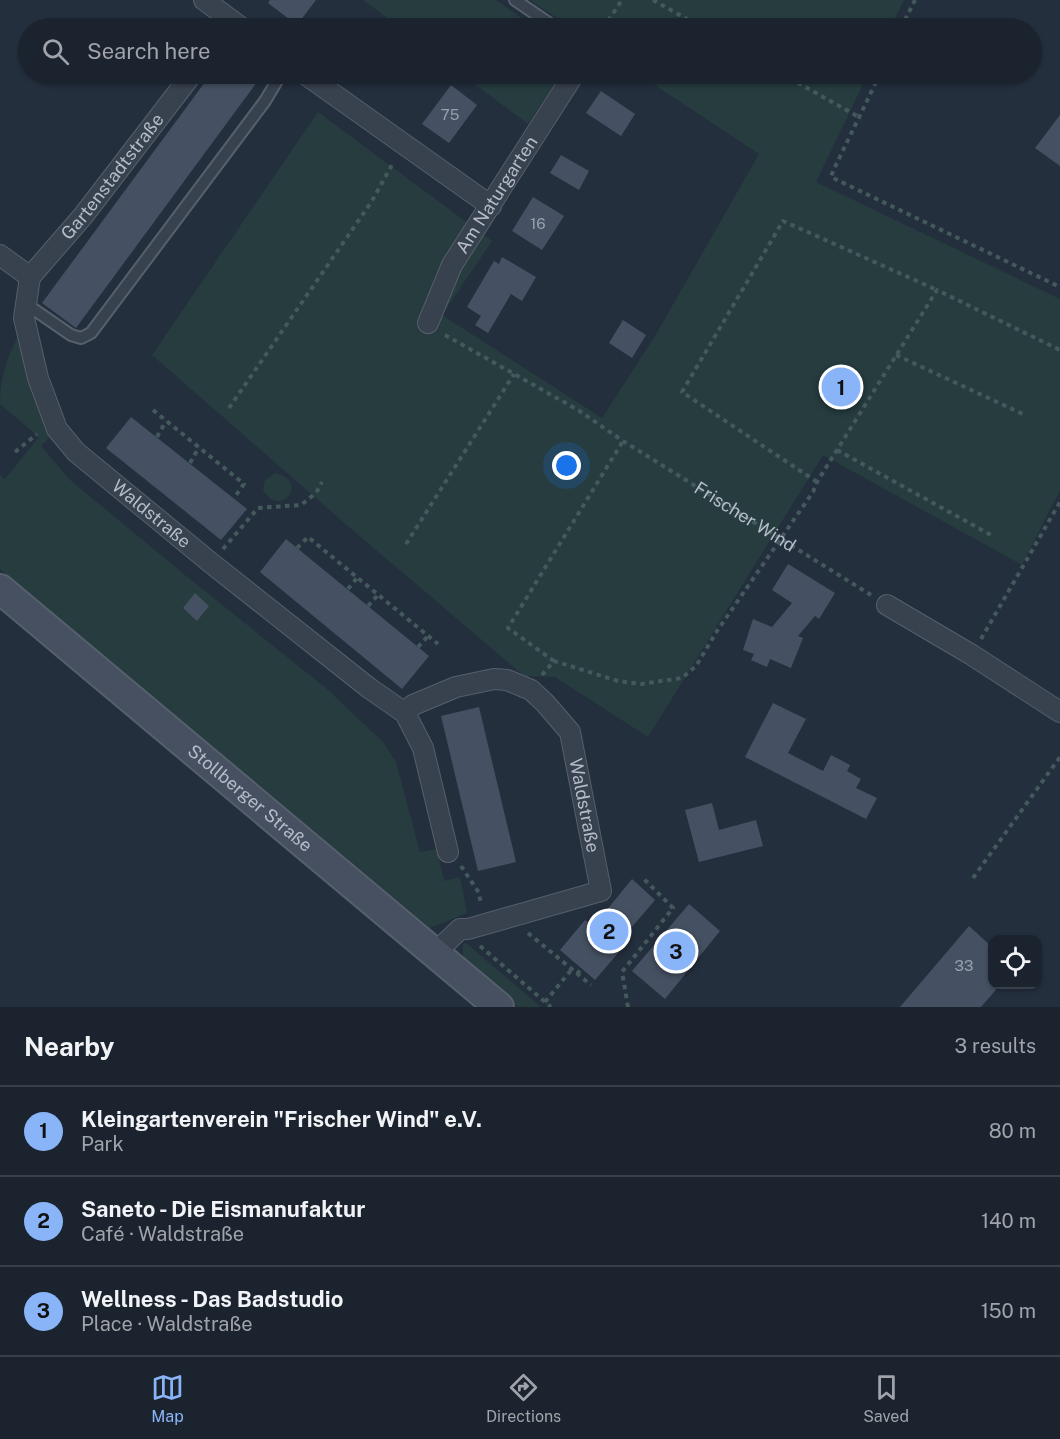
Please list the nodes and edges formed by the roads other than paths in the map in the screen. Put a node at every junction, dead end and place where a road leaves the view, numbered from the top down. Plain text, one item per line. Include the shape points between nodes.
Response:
1 (204, 0) edge
2 (515, 0) edge
3 (223, 18) edge
4 (541, 18) edge
5 (184, 84) edge
6 (275, 84) edge
7 (319, 84) edge
8 (568, 84) edge
9 (491, 206) junction
10 (0, 255) edge
11 (30, 278) junction
12 (26, 304) junction
13 (428, 323) road end
14 (0, 590) edge
15 (887, 605) road end
16 (1060, 712) edge
17 (405, 713) junction
18 (447, 848) road end
19 (435, 953) junction
20 (499, 1007) edge

1 - 3 street
2 - 4 lane
5 - 11 street, Gartenstadtstraße
6 - 12 lane via 91,333 81,338 71,335
7 - 9 street
8 - 9 street, Am Naturgarten
9 - 13 street, Am Naturgarten via 452,265
10 - 11 street
11 - 12 street, Waldstraße
12 - 17 street, Waldstraße via 24,318 38,378 57,429 76,452 211,563
14 - 19 main road, Stollberger Straße
15 - 16 street
17 - 18 street, Waldstraße via 423,748
17 - 19 street, Waldstraße via 413,705 456,687 494,679 531,690 570,732 601,891 460,929
19 - 20 main road, Stollberger Straße

